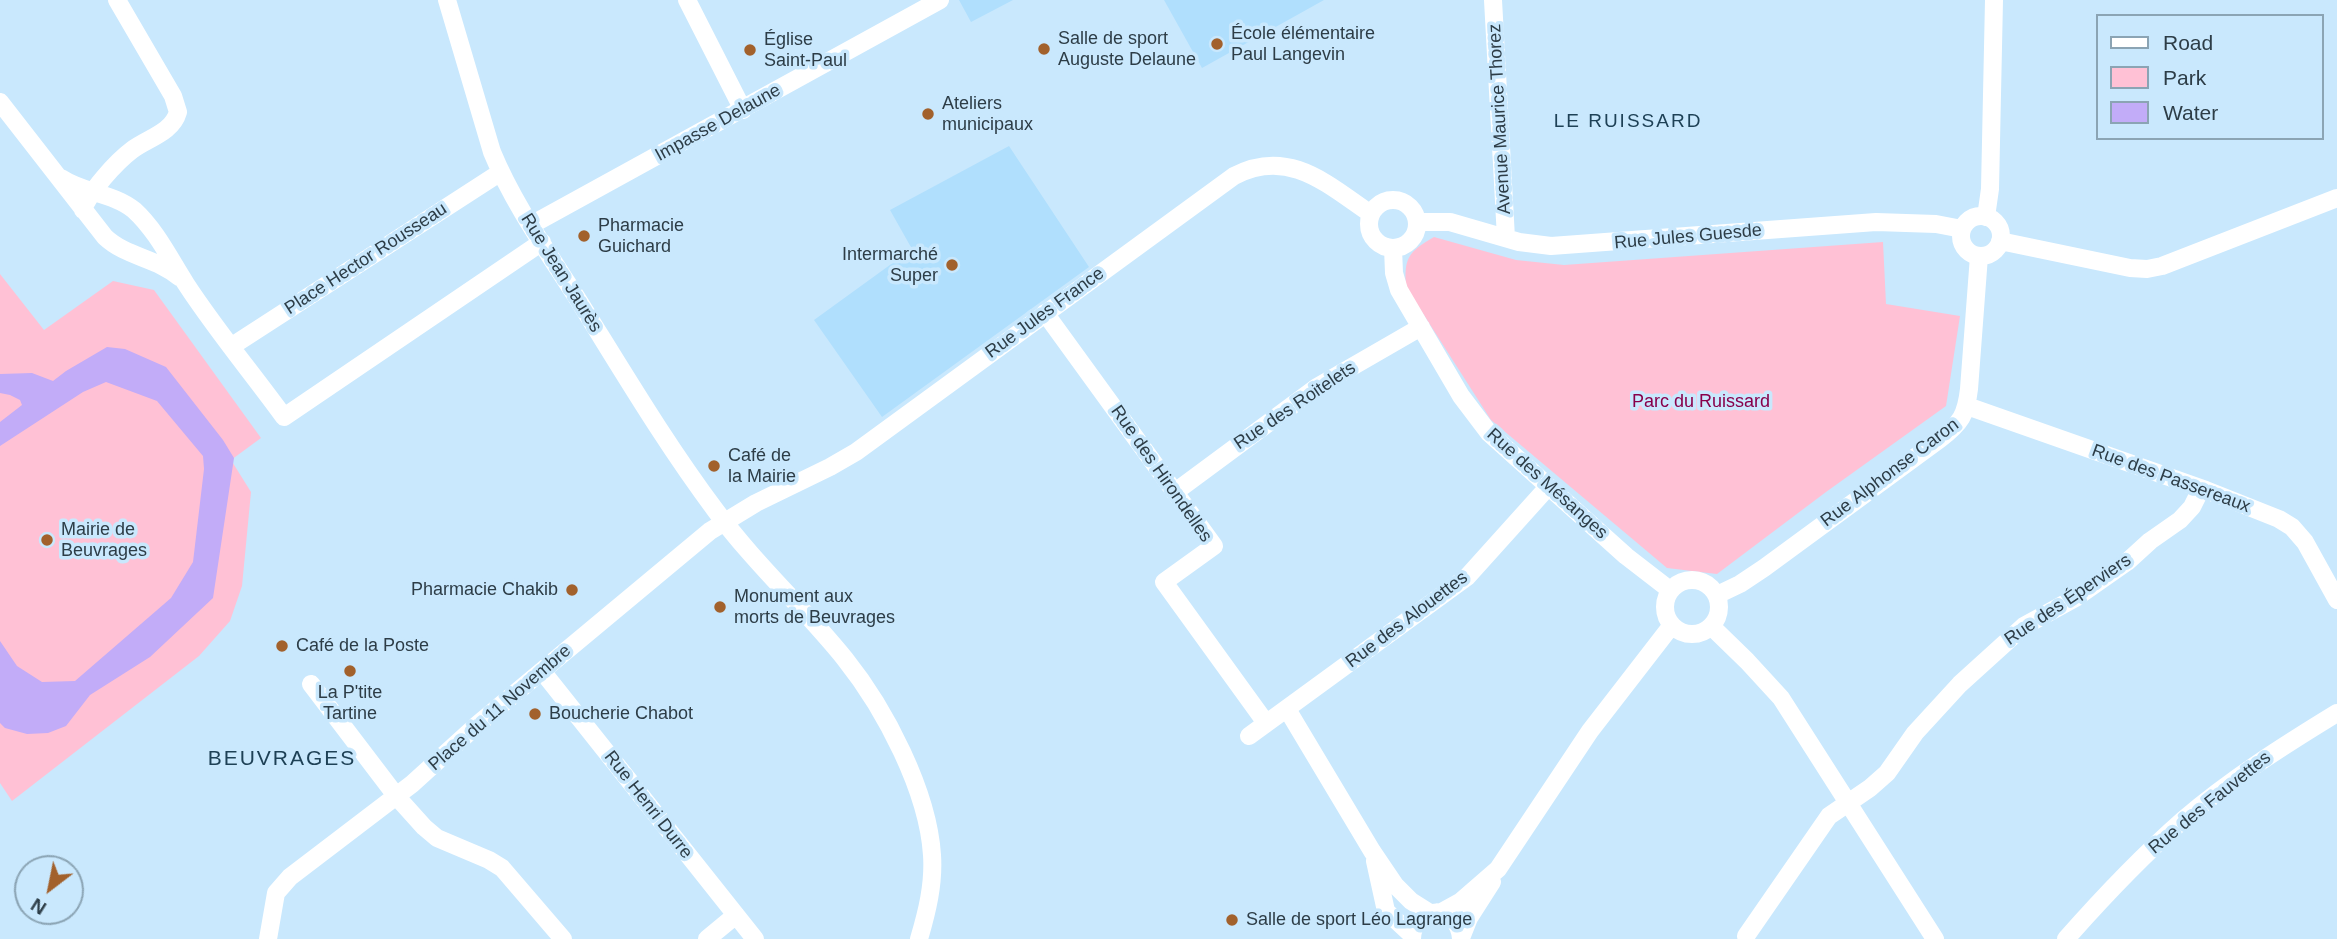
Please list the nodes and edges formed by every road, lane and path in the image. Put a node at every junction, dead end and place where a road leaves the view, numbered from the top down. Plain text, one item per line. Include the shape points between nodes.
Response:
1 (117, 0) edge
2 (687, 0) edge
3 (940, 0) edge
4 (1493, 0) edge
5 (1994, 0) edge
6 (450, 1) edge
7 (0, 102) edge
8 (743, 110) junction
9 (501, 172) junction
10 (61, 178) junction
11 (92, 192) junction
12 (2337, 198) edge
13 (83, 210) junction
14 (1371, 214) junction
15 (1986, 217) junction
16 (1417, 222) junction
17 (531, 225) junction
18 (1962, 229) junction
19 (1506, 238) junction
20 (2000, 240) junction
21 (542, 242) junction
22 (1392, 248) junction
23 (1979, 256) junction
24 (187, 284) junction
25 (1045, 313) junction
26 (1421, 327) junction
27 (232, 346) junction
28 (1967, 406) junction
29 (1548, 487) junction
30 (2201, 489) junction
31 (1175, 492) junction
32 (724, 522) junction
33 (1670, 590) junction
34 (1717, 595) junction
35 (2337, 600) edge
36 (1672, 625) junction
37 (1711, 626) junction
38 (541, 671) junction
39 (311, 684) dead end
40 (1287, 709) junction
41 (2337, 713) edge
42 (1266, 723) junction
43 (1249, 736) dead end
44 (397, 797) junction
45 (1848, 802) junction
46 (1371, 851) junction
47 (1498, 869) junction
48 (1435, 913) junction
49 (736, 915) junction
50 (1746, 936) dead end
51 (1412, 937) edge
52 (1461, 938) edge
53 (268, 939) edge
54 (563, 939) edge
55 (707, 939) edge
56 (755, 939) edge
57 (919, 939) edge
58 (1935, 939) edge
59 (2066, 939) edge

1 - 11 street via 178,112 170,127 130,152
2 - 8 street
3 - 8 street, Impasse Delaune
4 - 19 street, Avenue Maurice Thorez
5 - 15 street
6 - 9 street, Rue Jean Jaurès via 488,141
7 - 10 street
8 - 17 street, Impasse Delaune
9 - 17 street, Rue Jean Jaurès
9 - 27 street, Place Hector Rousseau
10 - 11 street
10 - 13 street
11 - 13 street
11 - 24 street via 135,211
12 - 20 street via 2162,266 2140,269
13 - 24 street via 115,246 165,267
14 - 16 street via 1381,203 1399,201 1411,209
14 - 22 street via 1373,239
14 - 25 street, Rue Jules France via 1300,170 1276,166 1248,170
15 - 18 street via 1972,219
15 - 20 street via 1997,225
16 - 19 street, Rue Jules Guesde via 1450,222
16 - 22 street via 1409,242
17 - 21 street, Rue Jean Jaurès
18 - 19 street, Rue Jules Guesde via 1876,222 1569,246
18 - 23 street via 1964,245
20 - 23 street via 1994,251
21 - 27 street via 284,417
21 - 32 street, Rue Jean Jaurès
22 - 26 street, Rue des Mésanges via 1396,281
23 - 28 street, Rue Alphonse Caron
24 - 27 street
25 - 31 street, Rue des Hirondelles
25 - 32 street, Rue Jules France via 848,457
26 - 29 street, Rue des Mésanges via 1474,415
26 - 31 street, Rue des Roitelets via 1327,380
28 - 30 street, Rue des Passereaux
28 - 34 street, Rue Alphonse Caron via 1963,417 1940,439 1751,577
29 - 33 street, Rue des Mésanges
29 - 40 street, Rue des Alouettes via 1467,576
30 - 35 street, Rue des Passereaux via 2292,527 2309,547
30 - 45 street, Rue des Éperviers via 2184,516 2133,558 2009,638 1920,727 1887,773
31 - 42 street, Rue des Hirondelles via 1214,546 1164,583
32 - 38 street, Place du 11 Novembre
32 - 57 street, Rue Jean Jaurès via 845,660 897,742 923,811 932,853 931,884
33 - 34 street via 1684,580 1697,580
33 - 36 street via 1665,610
34 - 37 street via 1719,612
36 - 37 street via 1691,634
36 - 47 street via 1590,732
37 - 45 street via 1781,698
38 - 44 street, Place du 11 Novembre
38 - 49 street, Rue Henri Durre
39 - 44 street
40 - 42 street, Rue des Alouettes
40 - 46 street
41 - 59 street, Rue des Fauvettes via 2235,779 2189,815 2118,881
42 - 43 street, Rue des Alouettes
44 - 53 street, Place du 11 Novembre via 290,877 276,893
44 - 54 street via 430,834 508,873
45 - 50 street, Rue des Éperviers via 1825,821
45 - 58 street
46 - 48 street via 1403,894
46 - 51 street via 1386,911
47 - 48 street via 1466,898
47 - 52 street
48 - 51 street via 1419,919
48 - 52 street via 1455,921
49 - 55 street
49 - 56 street, Rue Henri Durre

